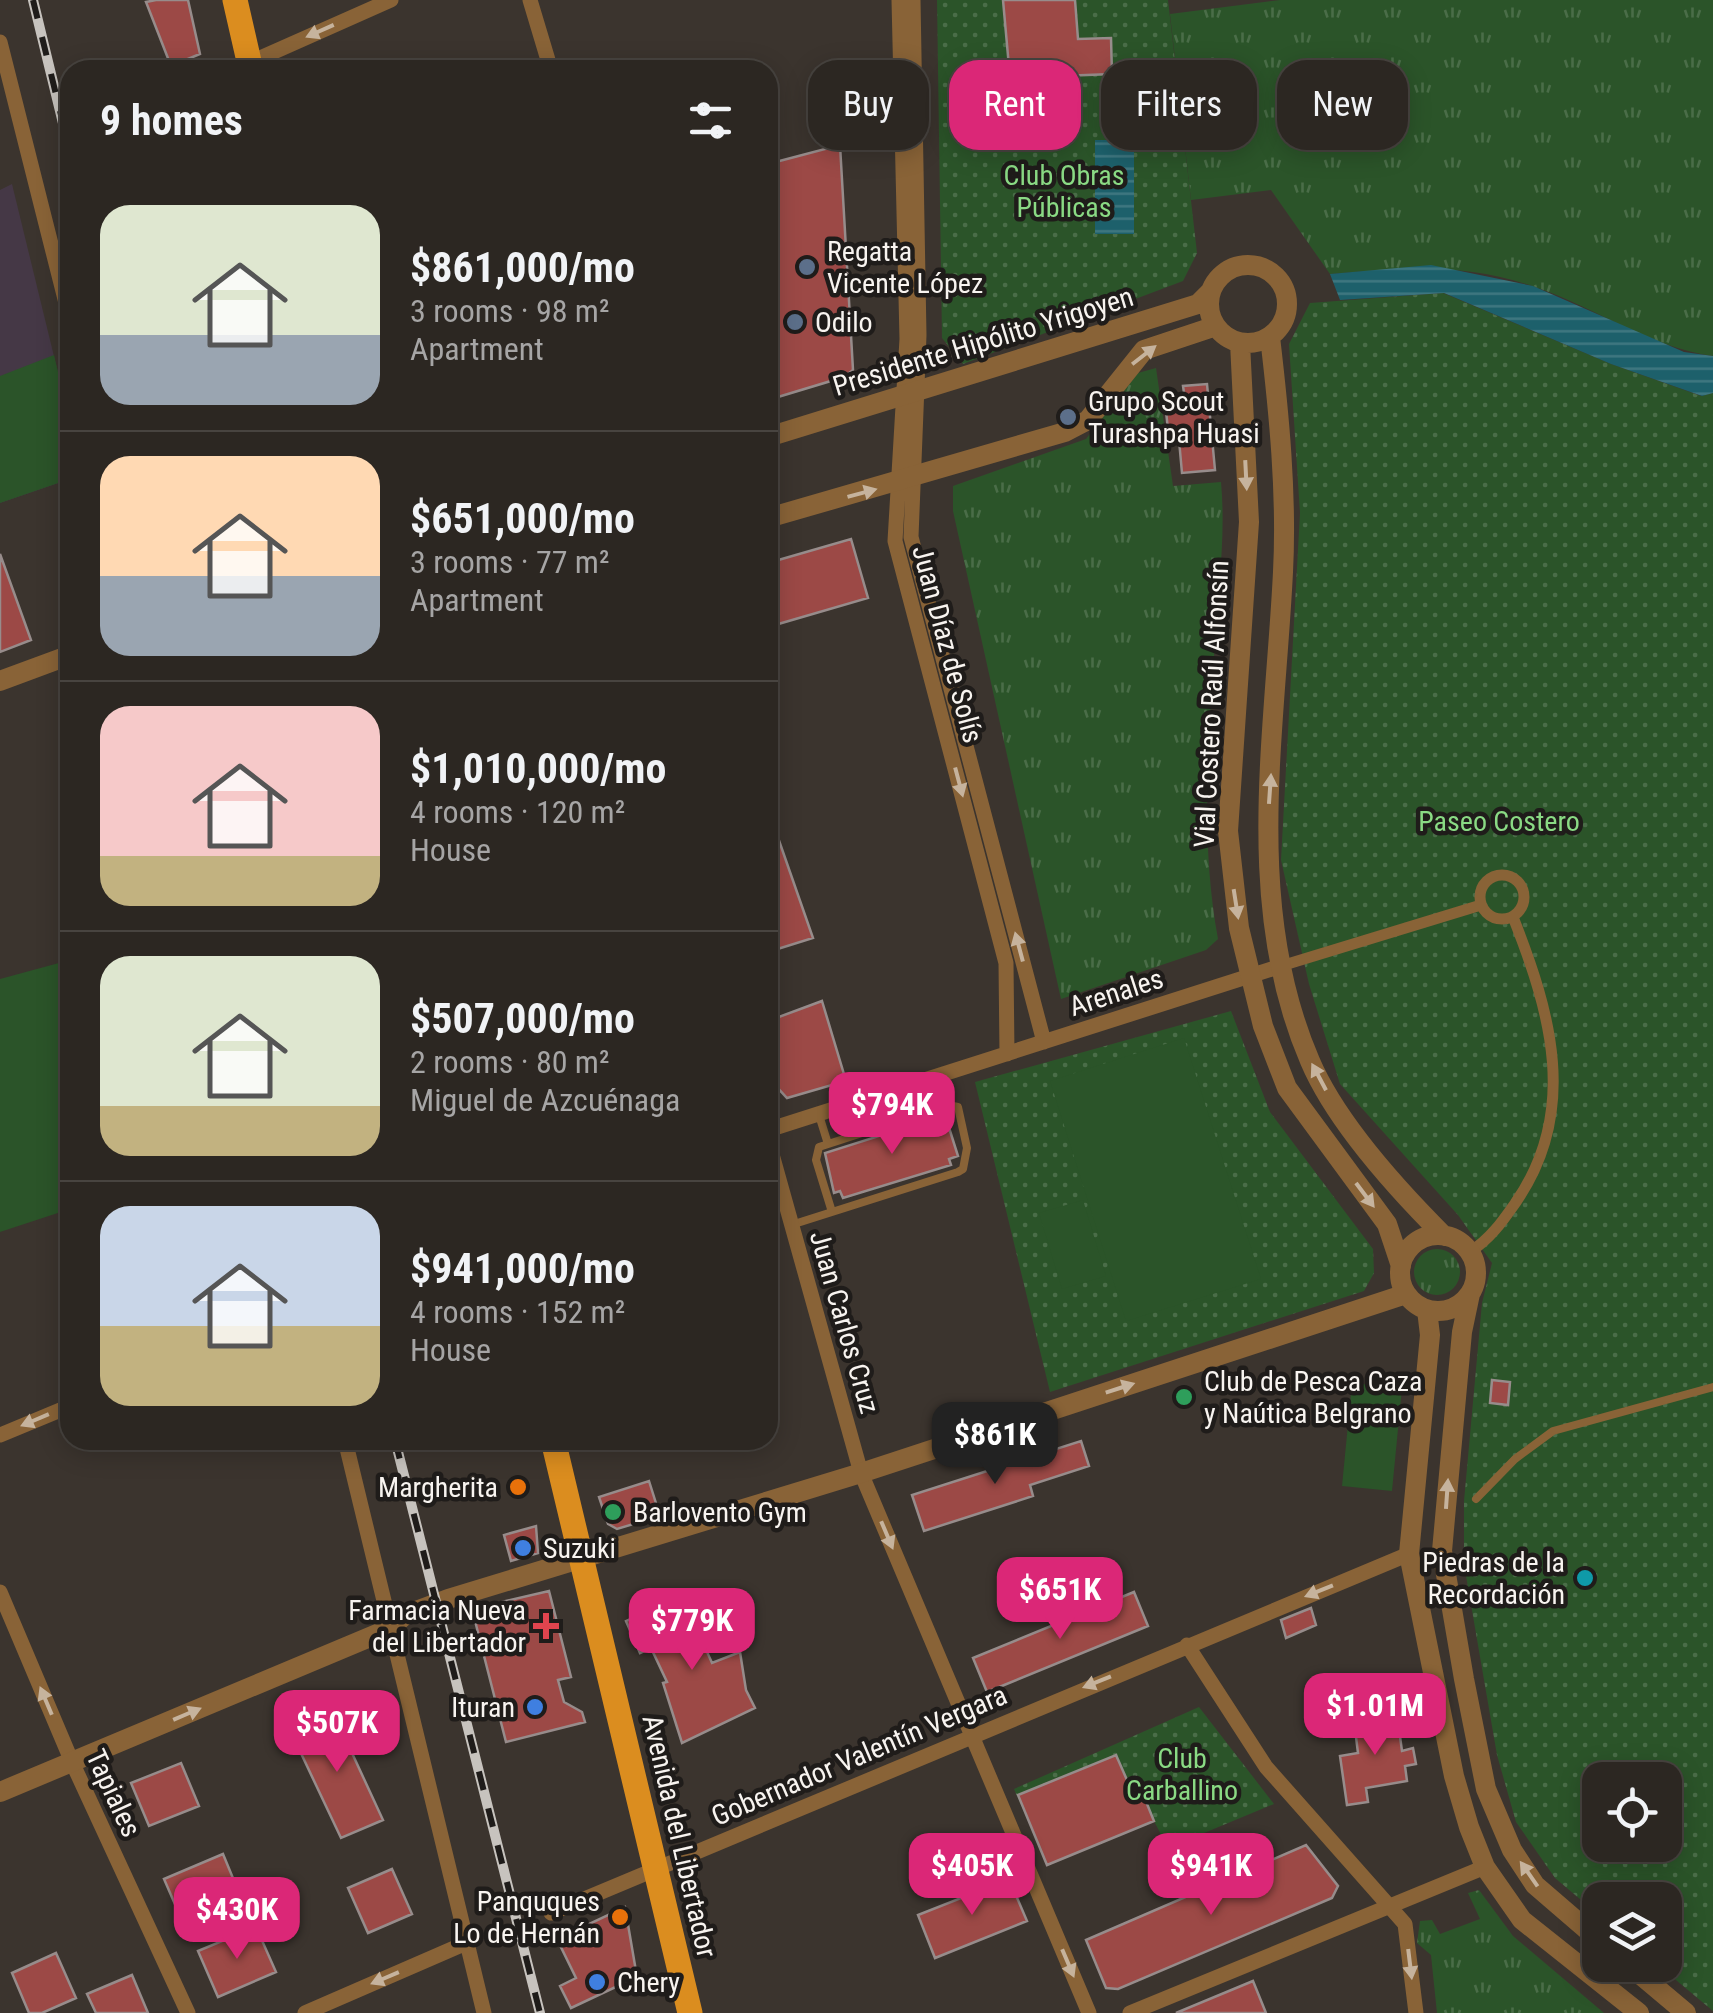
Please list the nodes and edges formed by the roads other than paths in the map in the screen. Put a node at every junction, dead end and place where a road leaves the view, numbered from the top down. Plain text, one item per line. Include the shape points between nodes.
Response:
1 (235, 0) edge
2 (390, 0) edge
3 (530, 0) edge
4 (898, 0) edge
5 (913, 0) edge
6 (0, 42) edge
7 (249, 60) edge
8 (263, 60) edge
9 (548, 60) edge
10 (60, 279) edge
11 (1211, 291) junction
12 (1216, 326) junction
13 (1270, 337) junction
14 (1240, 342) junction
15 (910, 392) junction
16 (778, 434) edge
17 (905, 480) junction
18 (778, 515) edge
19 (60, 659) edge
20 (0, 681) edge
21 (1481, 904) junction
22 (1513, 917) junction
23 (1281, 966) junction
24 (1249, 976) junction
25 (1044, 1042) junction
26 (1007, 1054) junction
27 (926, 1080) junction
28 (935, 1109) junction
29 (819, 1114) junction
30 (778, 1127) edge
31 (828, 1144) junction
32 (778, 1177) edge
33 (832, 1212) junction
34 (791, 1225) junction
35 (1444, 1236) junction
36 (1470, 1252) junction
37 (1401, 1266) junction
38 (1406, 1294) junction
39 (1470, 1294) junction
40 (1428, 1310) junction
41 (1713, 1387) edge
42 (60, 1410) edge
43 (0, 1435) edge
44 (347, 1450) edge
45 (556, 1450) edge
46 (861, 1473) junction
47 (1476, 1498) dead end
48 (1409, 1554) junction
49 (583, 1556) junction
50 (0, 1592) edge
51 (388, 1629) junction
52 (1187, 1645) junction
53 (971, 1734) junction
54 (72, 1762) junction
55 (0, 1792) edge
56 (658, 1866) junction
57 (1486, 1867) junction
58 (1390, 1906) junction
59 (551, 1913) dead end
60 (1582, 1925) edge
61 (466, 1944) junction
62 (1649, 1982) edge
63 (188, 2013) edge
64 (305, 2013) edge
65 (484, 2013) edge
66 (690, 2013) edge
67 (1088, 2013) edge
68 (1130, 2013) edge
69 (1416, 2013) edge
70 (1640, 2013) edge
71 (1686, 2013) edge

1 - 7 main road
2 -> 8 street
3 - 9 street
4 - 15 street, Juan Díaz de Solís
5 - 15 street, Juan Díaz de Solís
6 - 10 street
11 - 12 street
11 - 13 street via 1240,266 1254,265 1278,278 1286,316
11 - 15 street, Presidente Hipólito Yrigoyen via 1198,304
12 - 14 street
17 -> 12 street, Presidente Hipólito Yrigoyen via 1065,432 1088,420 1144,350
13 - 14 street
23 -> 13 street via 1267,862 1285,520
14 -> 24 street, Vial Costero Raúl Alfonsín via 1249,522 1228,831
15 - 16 street, Presidente Hipólito Yrigoyen
15 - 17 street, Juan Díaz de Solís
18 -> 17 street, Presidente Hipólito Yrigoyen
25 -> 17 street, Juan Díaz de Solís via 911,537
17 -> 26 street, Juan Díaz de Solís via 895,540 1006,964
19 - 20 street
21 - 22 street via 1494,918
21 - 22 street via 1486,881 1510,876 1524,896
21 - 23 street, Arenales
22 - 36 street via 1550,1035 1556,1107 1533,1176 1491,1238
23 - 24 street, Arenales
35 -> 23 street via 1328,1094 1303,1044
24 - 25 street, Arenales
24 -> 37 street, Vial Costero Raúl Alfonsín via 1287,1088 1387,1224
25 - 26 street, Arenales
26 - 27 street, Arenales
27 - 28 lane
27 - 29 street, Arenales
28 - 31 lane
28 - 33 lane via 958,1107 967,1148 963,1169
29 - 30 street, Arenales
29 - 31 lane
31 - 33 lane via 816,1160
32 - 34 street, Juan Carlos Cruz
33 - 34 lane
34 - 46 street, Juan Carlos Cruz
35 - 36 street
35 - 37 street via 1412,1246
36 - 39 street via 1476,1273
37 - 38 street
38 - 40 street
46 -> 38 street
39 - 40 street via 1452,1309
60 -> 39 street via 1535,1885 1486,1790 1442,1551
40 - 48 street
41 - 47 lane via 1553,1430
42 -> 43 street
44 - 51 street
45 - 49 main road, Avenida del Libertador
46 - 49 street
46 -> 53 street, Juan Carlos Cruz
48 -> 52 street, Gobernador Valentín Vergara
48 - 57 street via 1454,1776
49 - 51 street via 448,1598
49 - 56 main road, Avenida del Libertador
54 -> 50 street, Tapiales
54 -> 51 street
51 - 61 street
52 -> 53 street, Gobernador Valentín Vergara
52 - 58 street via 1266,1767
53 - 56 street, Gobernador Valentín Vergara
53 -> 67 street, Juan Carlos Cruz
54 - 55 street
54 - 63 street, Tapiales
56 - 59 street, Gobernador Valentín Vergara
56 - 66 main road, Avenida del Libertador
57 - 58 street
57 - 70 street via 1522,1920
58 - 68 street
58 -> 69 street via 1405,1924
61 -> 64 street
61 - 65 street
62 - 71 street

